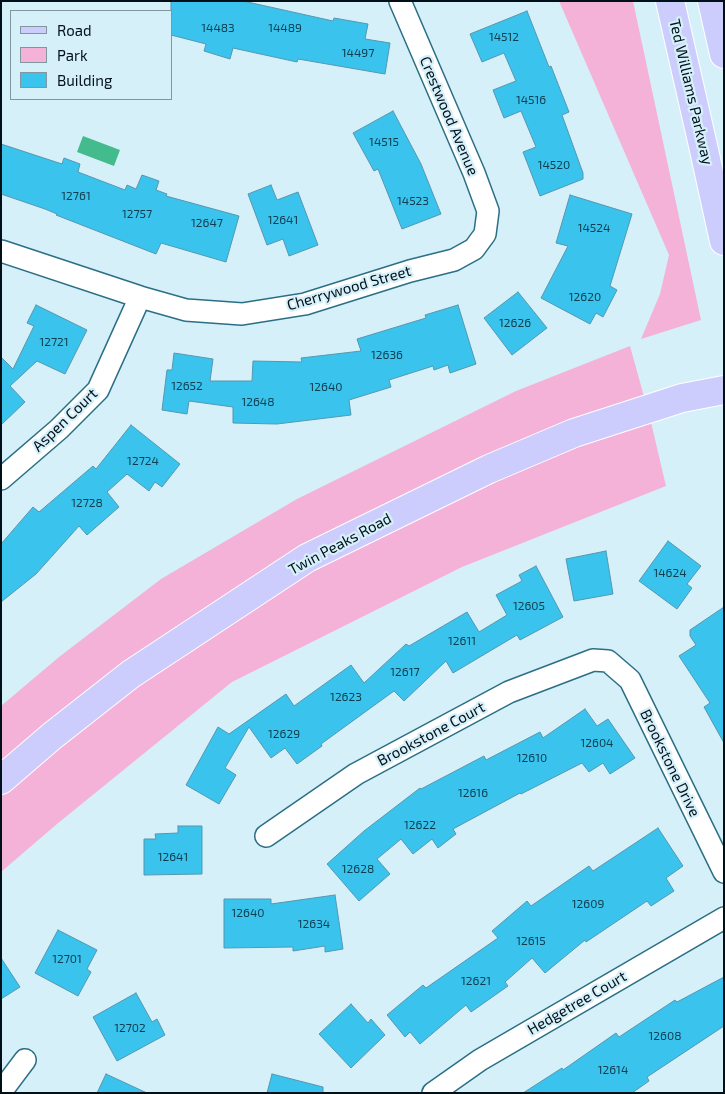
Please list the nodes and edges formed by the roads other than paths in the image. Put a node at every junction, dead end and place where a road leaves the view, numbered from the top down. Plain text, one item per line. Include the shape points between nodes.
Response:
1 (400, 1) edge
2 (670, 1) edge
3 (712, 1) edge
4 (724, 54) edge
5 (485, 234) joint
6 (724, 241) edge
7 (1, 251) edge
8 (140, 297) junction
9 (724, 390) edge
10 (1, 478) edge
11 (608, 661) joint
12 (1, 780) edge
13 (266, 836) dead end
14 (724, 872) edge
15 (724, 918) edge
16 (25, 1060) dead end
17 (1, 1092) edge
18 (433, 1093) edge

1 - 5 street, Crestwood Avenue via 474,173 488,212
2 - 6 main road, Ted Williams Parkway
3 - 4 main road
5 - 8 street, Cherrywood Street via 474,249 454,260 410,270 305,304 242,314 186,310
7 - 8 street, Cherrywood Street
8 - 10 street, Aspen Court via 98,390 59,429
9 - 12 main road, Twin Peaks Road via 682,398 574,433 489,469 307,558 131,674
11 - 13 street, Brookstone Court via 593,660 509,692 356,774
11 - 14 street, Brookstone Drive via 630,680
15 - 18 street, Hedgetree Court via 480,1060
16 - 17 street

